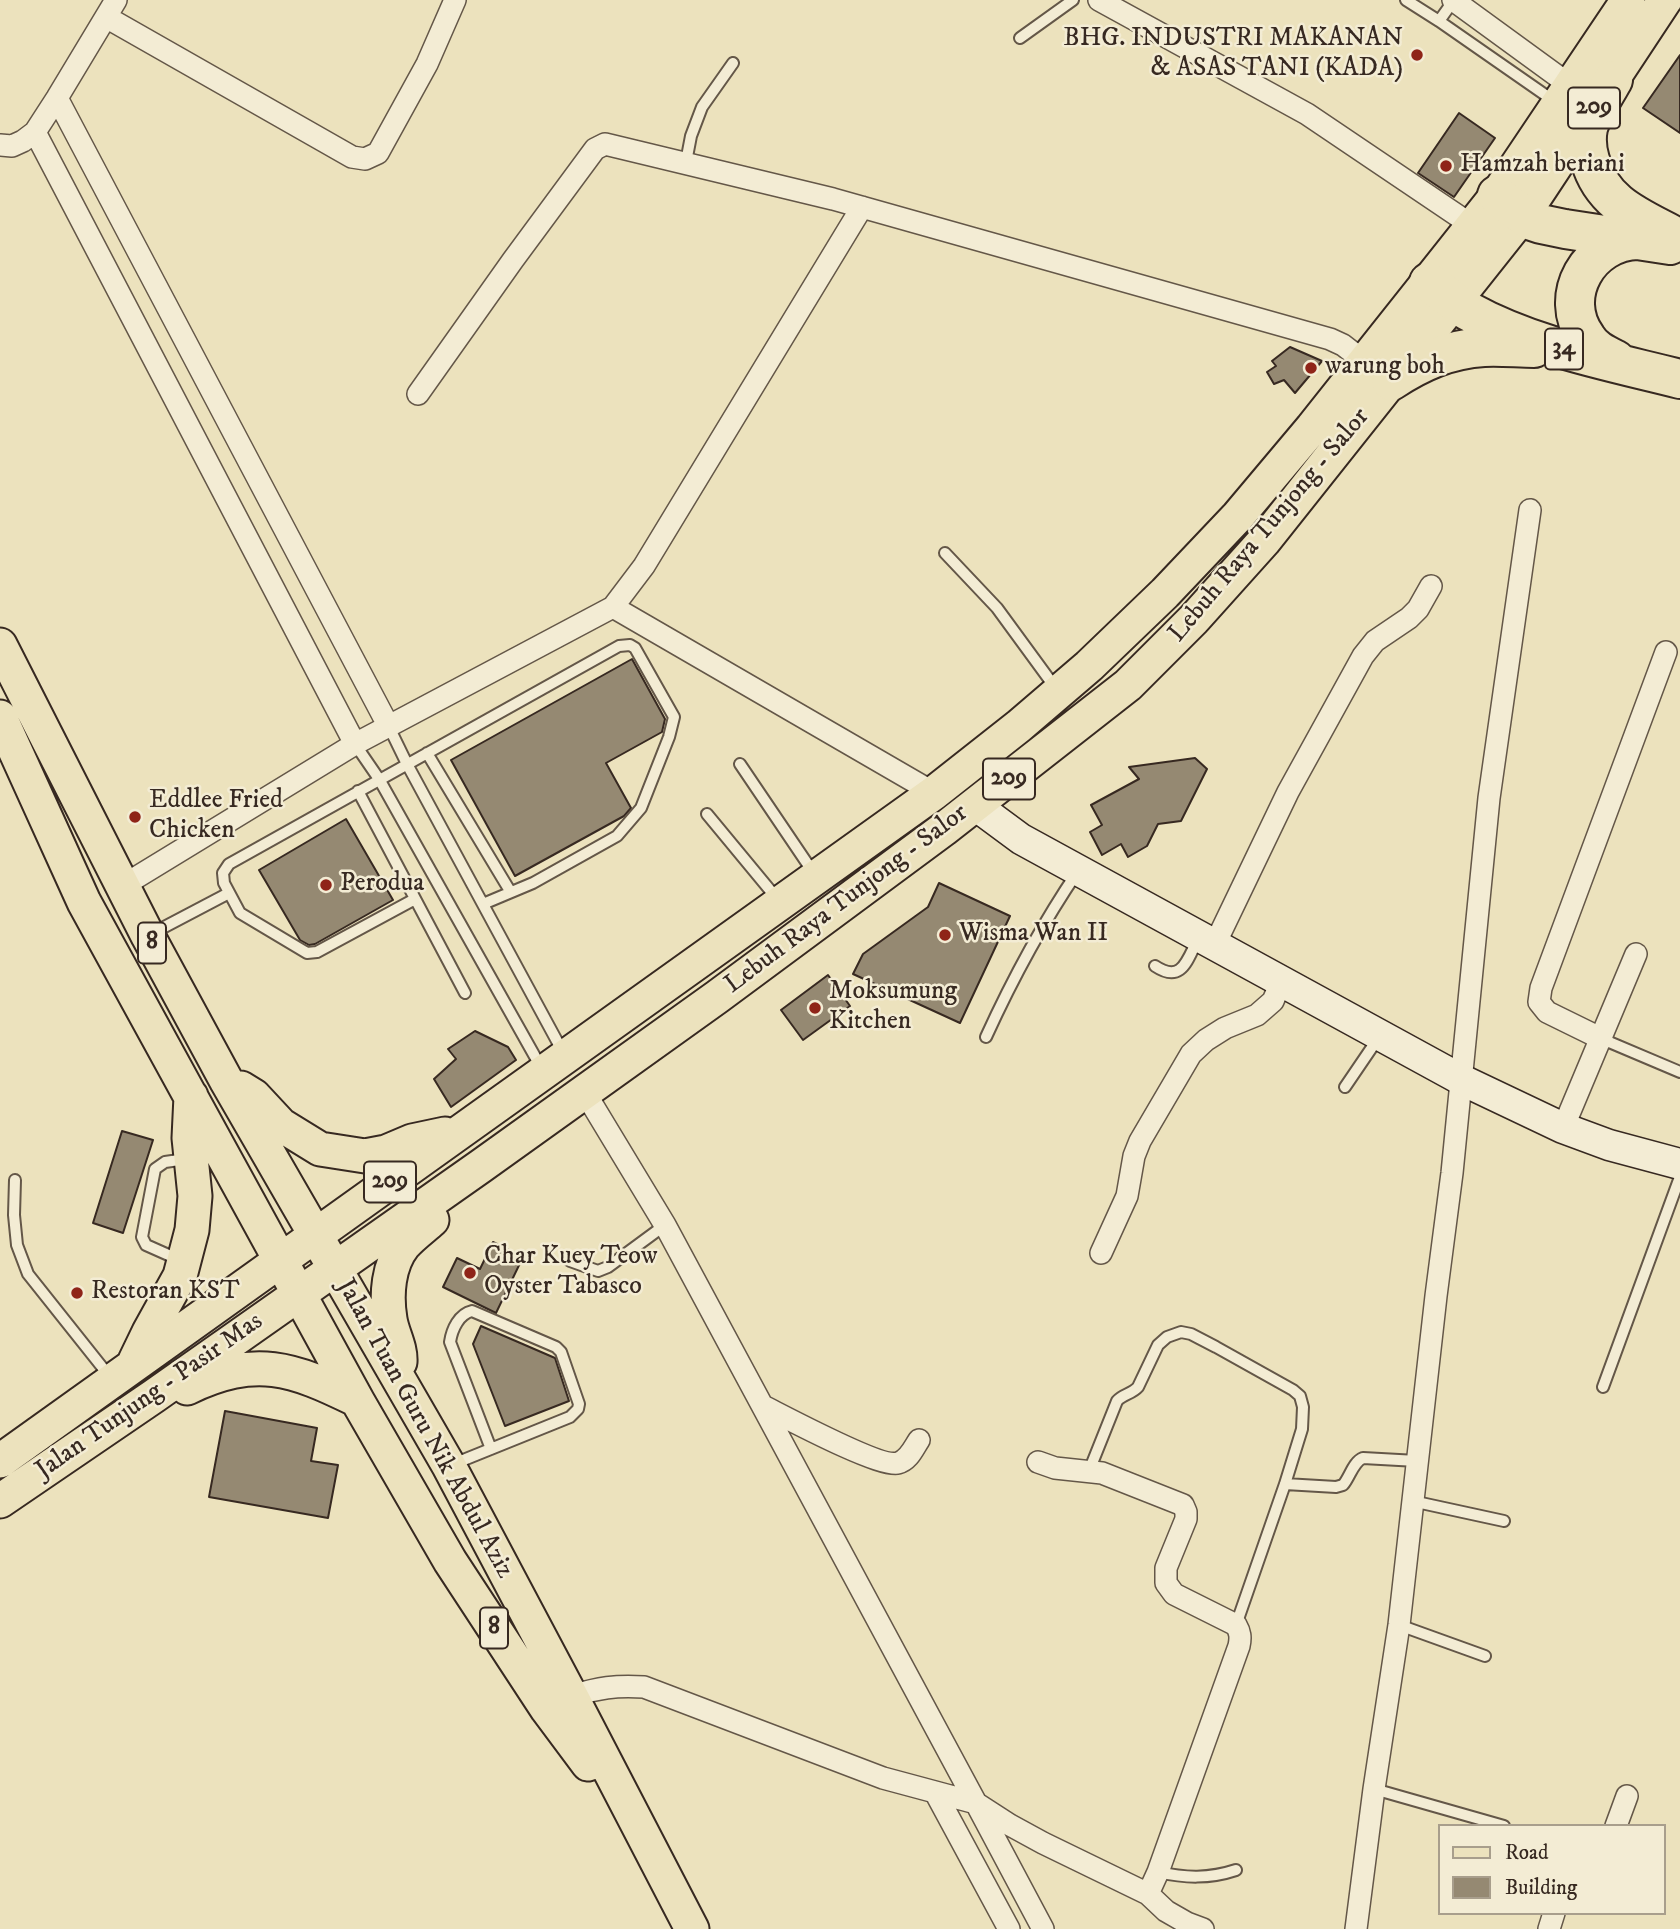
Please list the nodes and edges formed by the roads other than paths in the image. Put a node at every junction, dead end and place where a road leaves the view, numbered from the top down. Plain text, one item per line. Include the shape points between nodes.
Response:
1 (455, 0) edge
2 (1073, 0) edge
3 (1099, 0) edge
4 (1406, 0) edge
5 (1453, 0) edge
6 (1628, 0) edge
7 (1665, 0) edge
8 (111, 8) edge
9 (1439, 21) junction
10 (1020, 38) dead end
11 (733, 64) dead end
12 (1613, 80) junction
13 (1565, 94) junction
14 (57, 97) junction
15 (34, 132) junction
16 (0, 145) edge
17 (686, 162) junction
18 (1510, 205) junction
19 (862, 207) junction
20 (1473, 226) junction
21 (1668, 242) edge
22 (1442, 292) junction
23 (1611, 362) junction
24 (1378, 372) junction
25 (1680, 379) edge
26 (418, 394) dead end
27 (1530, 510) dead end
28 (945, 553) dead end
29 (1432, 586) dead end
30 (613, 607) junction
31 (0, 645) edge
32 (1667, 652) dead end
33 (1059, 692) junction
34 (0, 718) edge
35 (389, 727) junction
36 (355, 744) junction
37 (427, 753) junction
38 (407, 764) junction
39 (740, 764) dead end
40 (379, 779) junction
41 (358, 791) junction
42 (934, 793) junction
43 (975, 805) junction
44 (707, 814) dead end
45 (1078, 871) junction
46 (817, 877) junction
47 (124, 885) junction
48 (510, 891) junction
49 (229, 893) junction
50 (415, 899) junction
51 (780, 903) junction
52 (483, 904) junction
53 (148, 936) junction
54 (1207, 940) junction
55 (1636, 954) dead end
56 (1155, 966) dead end
57 (1281, 982) junction
58 (465, 993) dead end
59 (1380, 1036) junction
60 (986, 1037) dead end
61 (1602, 1039) junction
62 (555, 1064) junction
63 (1680, 1072) edge
64 (226, 1080) junction
65 (1462, 1080) junction
66 (1345, 1087) dead end
67 (584, 1091) junction
68 (191, 1096) junction
69 (1563, 1128) junction
70 (464, 1129) junction
71 (192, 1158) junction
72 (1680, 1164) edge
73 (481, 1166) junction
74 (1680, 1177) edge
75 (15, 1180) dead end
76 (664, 1225) junction
77 (316, 1236) junction
78 (1101, 1253) dead end
79 (281, 1260) junction
80 (570, 1261) dead end
81 (184, 1262) junction
82 (335, 1269) junction
83 (300, 1293) junction
84 (122, 1373) junction
85 (398, 1382) junction
86 (1603, 1387) dead end
87 (154, 1396) junction
88 (357, 1400) junction
89 (763, 1406) junction
90 (919, 1440) dead end
91 (491, 1449) junction
92 (0, 1461) edge
93 (1416, 1461) junction
94 (1038, 1462) dead end
95 (449, 1466) junction
96 (1089, 1471) junction
97 (1286, 1484) junction
98 (0, 1501) edge
99 (1412, 1501) junction
100 (1504, 1521) dead end
101 (1236, 1625) junction
102 (1399, 1625) junction
103 (1485, 1656) dead end
104 (571, 1696) junction
105 (1374, 1788) junction
106 (1627, 1796) dead end
107 (955, 1797) junction
108 (1497, 1824) edge
109 (1617, 1824) edge
110 (647, 1844) junction
111 (1236, 1870) dead end
112 (1157, 1872) junction
113 (1148, 1894) junction
114 (692, 1929) edge
115 (1009, 1929) edge
116 (1043, 1929) edge
117 (1203, 1929) edge
118 (1356, 1929) edge

1 - 8 street via 378,153 365,159 352,157
2 - 10 lane
3 - 20 street via 1307,114
4 - 9 lane
5 - 9 lane
5 - 13 street
6 - 13 main road, 209
7 - 12 main road, 209
8 - 14 street
9 - 13 lane
11 - 17 lane via 702,107
12 - 18 main road, 209
12 - 21 highway via 1588,127 1587,151 1594,172 1604,191
13 - 18 main road, 209
14 - 15 street
14 - 35 street
15 - 16 street via 12,146
15 - 36 street
17 - 19 street
17 - 26 street via 610,144 600,146
18 - 20 main road, Lebuh Raya Tunjong - Salor / 209
18 - 21 highway via 1529,220 1553,227
18 - 22 main road, Lebuh Raya Tunjong - Salor / 209
19 - 24 street via 1330,339
19 - 30 street via 644,566
20 - 22 main road, Lebuh Raya Tunjong - Salor / 209
21 - 23 highway via 1620,242 1599,253 1583,270 1575,293 1576,316 1586,337
22 - 23 highway, 34 via 1465,310 1534,340
22 - 24 main road, Lebuh Raya Tunjong - Salor / 209
23 - 24 highway via 1559,350 1484,347 1434,357 1405,372
23 - 25 highway, 34
24 - 33 main road, Lebuh Raya Tunjong - Salor / 209 via 1165,593
24 - 43 main road, Lebuh Raya Tunjong - Salor / 209 via 1264,541 1230,581 1128,685
27 - 65 street via 1489,798
28 - 33 lane via 997,608
29 - 54 street via 1418,609 1363,656
30 - 35 street
30 - 42 street
31 - 47 main road, Jalan Tuan Guru Nik Abdul Aziz / 8
32 - 61 street via 1541,988 1539,1002 1548,1012
33 - 42 main road, Lebuh Raya Tunjong - Salor / 209
34 - 68 main road, Jalan Tuan Guru Nik Abdul Aziz / 8 via 84,902
35 - 36 street
35 - 38 lane
36 - 40 lane
36 - 47 street
37 - 38 lane
37 - 48 lane
37 - 48 lane via 619,646 630,645 638,652 674,717 641,808 617,836
38 - 40 lane
38 - 52 lane
39 - 46 lane
40 - 41 lane
40 - 62 lane
41 - 49 lane via 229,864 222,878
41 - 50 lane
42 - 46 main road, Lebuh Raya Tunjong - Salor / 209
43 - 45 main road via 1021,839
43 - 67 main road, Lebuh Raya Tunjong - Salor / 209
44 - 51 lane
45 - 54 main road
45 - 60 lane via 1057,901
46 - 51 main road, Lebuh Raya Tunjong - Salor / 209
47 - 53 main road, Jalan Tuan Guru Nik Abdul Aziz / 8
48 - 52 lane
49 - 50 lane via 243,915 312,953
49 - 53 lane
50 - 58 lane
51 - 62 main road, Lebuh Raya Tunjong - Salor / 209
52 - 62 lane
53 - 64 main road, Jalan Tuan Guru Nik Abdul Aziz / 8
54 - 56 lane via 1172,974
54 - 57 main road
55 - 61 street
57 - 59 main road
57 - 78 street via 1273,1001 1257,1015 1225,1028 1191,1054 1140,1141 1127,1196
59 - 65 main road
59 - 66 lane
61 - 63 lane
61 - 69 street
62 - 70 main road, Lebuh Raya Tunjong - Salor / 209
64 - 70 main road via 254,1096 281,1125 320,1149 365,1156
64 - 77 main road, Jalan Tuan Guru Nik Abdul Aziz / 8
65 - 69 main road
65 - 93 street
67 - 73 main road, Lebuh Raya Tunjong - Salor / 209
67 - 76 street
68 - 71 main road
68 - 79 main road, Jalan Tuan Guru Nik Abdul Aziz / 8
69 - 72 main road
70 - 77 main road, Lebuh Raya Tunjong - Salor / 209
71 - 81 main road via 195,1196
71 - 81 lane via 164,1162 155,1169 142,1232 146,1245
73 - 82 main road, Lebuh Raya Tunjong - Salor / 209
73 - 85 main road via 397,1255 388,1290 390,1321 400,1353
74 - 86 lane
75 - 84 lane via 18,1245 28,1274
76 - 80 lane via 598,1271
76 - 89 street
77 - 79 main road, Lebuh Raya Tunjong - Salor
77 - 82 main road, Jalan Tuan Guru Nik Abdul Aziz / 8
79 - 83 main road, Jalan Tuan Guru Nik Abdul Aziz / 8
79 - 84 main road, Jalan Tunjung - Pasir Mas
81 - 84 main road via 149,1332
82 - 83 main road, Lebuh Raya Tunjong - Salor
82 - 85 main road, Jalan Tuan Guru Nik Abdul Aziz / 8
83 - 87 main road, Jalan Tunjung - Pasir Mas
83 - 88 main road, Jalan Tuan Guru Nik Abdul Aziz / 8
84 - 92 main road, Jalan Tunjung - Pasir Mas
85 - 95 main road, Jalan Tuan Guru Nik Abdul Aziz / 8
87 - 88 main road via 211,1376 261,1368 295,1373
87 - 98 main road, Jalan Tunjung - Pasir Mas
88 - 110 main road, Jalan Tuan Guru Nik Abdul Aziz / 8 via 450,1561 547,1709
89 - 90 street via 884,1462 897,1463 909,1456
89 - 107 street
91 - 91 lane via 570,1417 579,1404 556,1347 472,1311 459,1319 450,1342
91 - 95 lane
93 - 97 lane via 1363,1458 1343,1485
93 - 99 street
94 - 96 street
95 - 104 main road, Jalan Tuan Guru Nik Abdul Aziz / 8
96 - 97 lane via 1117,1401 1138,1387 1158,1345 1181,1332 1300,1396 1302,1429
96 - 101 street via 1183,1505 1186,1519 1166,1568 1166,1583 1174,1594
97 - 101 lane
99 - 100 lane
99 - 102 street
101 - 112 street via 1239,1646
102 - 103 lane
102 - 105 street
104 - 107 street via 618,1685 644,1687 883,1778
104 - 110 main road, Jalan Tuan Guru Nik Abdul Aziz / 8
105 - 108 lane
105 - 118 street
106 - 109 street
107 - 113 street
107 - 115 street
107 - 116 street
110 - 114 main road, 8
111 - 112 lane via 1199,1877
112 - 113 street
113 - 117 street via 1166,1910

